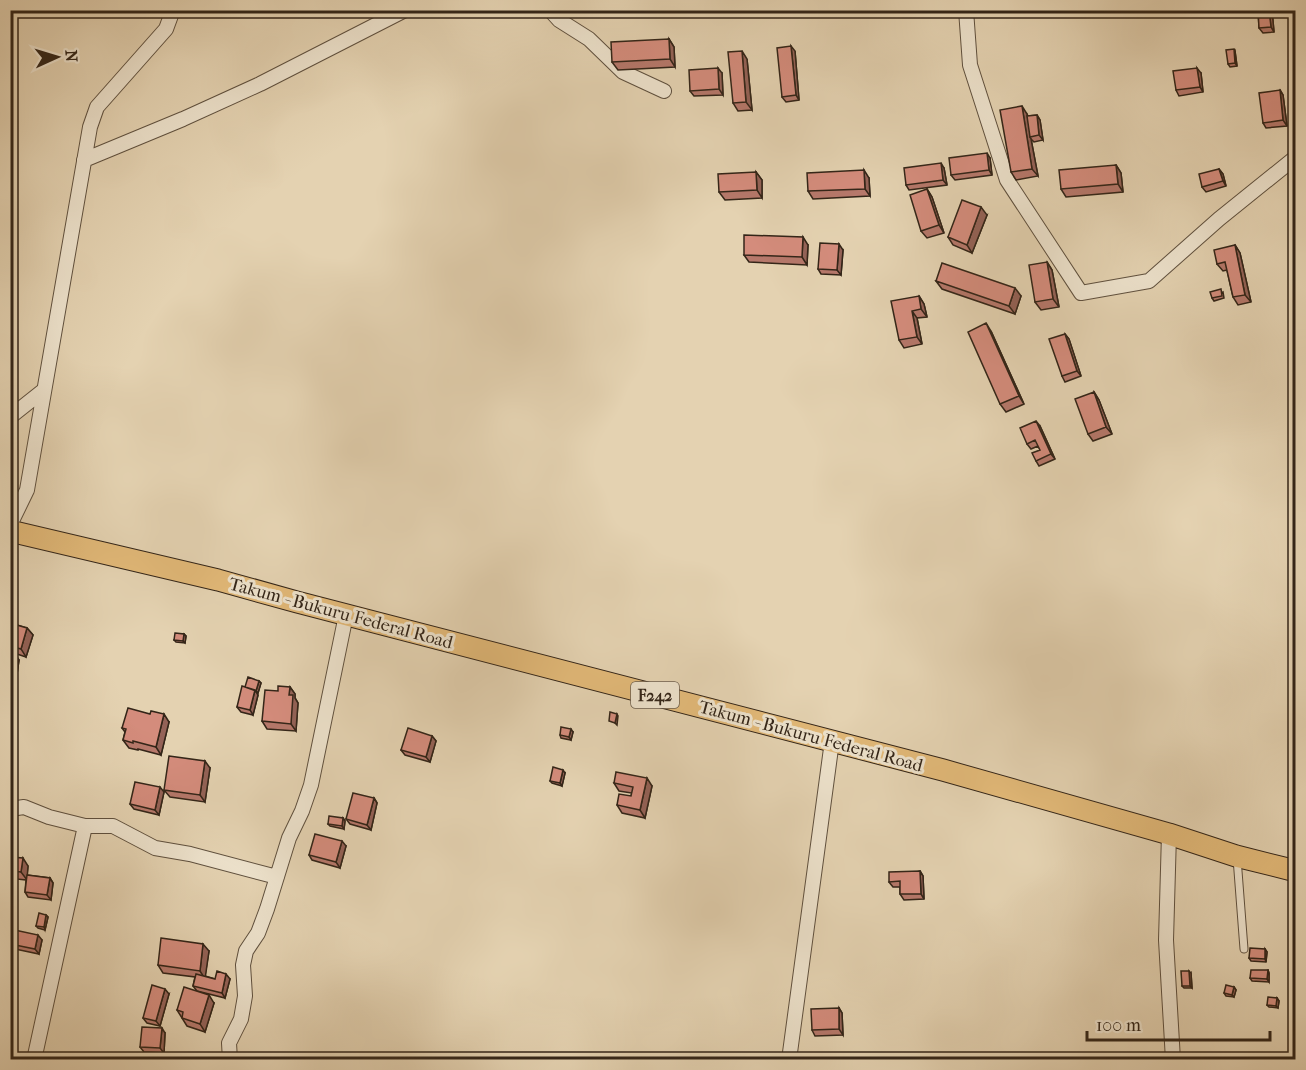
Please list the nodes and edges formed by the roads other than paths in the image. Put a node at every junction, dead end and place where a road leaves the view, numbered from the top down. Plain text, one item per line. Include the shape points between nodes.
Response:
1 (173, 10) edge
2 (405, 10) edge
3 (549, 10) edge
4 (966, 10) edge
5 (664, 91) dead end
6 (1296, 157) edge
7 (84, 160) junction
8 (44, 390) junction
9 (10, 417) edge
10 (10, 525) edge
11 (10, 531) edge
12 (346, 615) junction
13 (832, 741) junction
14 (10, 810) edge
15 (85, 826) junction
16 (1169, 834) junction
17 (1236, 856) junction
18 (1296, 871) edge
19 (277, 877) junction
20 (1244, 949) dead end
21 (34, 1059) edge
22 (230, 1059) edge
23 (789, 1059) edge
24 (1173, 1059) edge

1 - 7 street via 166,29 97,107
2 - 7 street via 250,88
3 - 5 street via 589,39 623,72
4 - 6 street via 970,65 1007,180 1081,293 1149,281
7 - 8 street
8 - 9 street
8 - 10 street via 27,490
11 - 12 main road, Takum - Bukuru Federal Road / F242
12 - 13 main road, Takum - Bukuru Federal Road / F242
12 - 19 street via 311,785
13 - 16 main road, Takum - Bukuru Federal Road / F242
13 - 23 street
14 - 15 street via 24,807
15 - 19 street via 113,826 155,848
15 - 21 street
16 - 17 main road, Takum - Bukuru Federal Road / F242
16 - 24 street via 1166,940
17 - 18 main road, Takum - Bukuru Federal Road / F242
17 - 20 lane
19 - 22 street via 258,933 246,951 245,996 241,1019 229,1043

